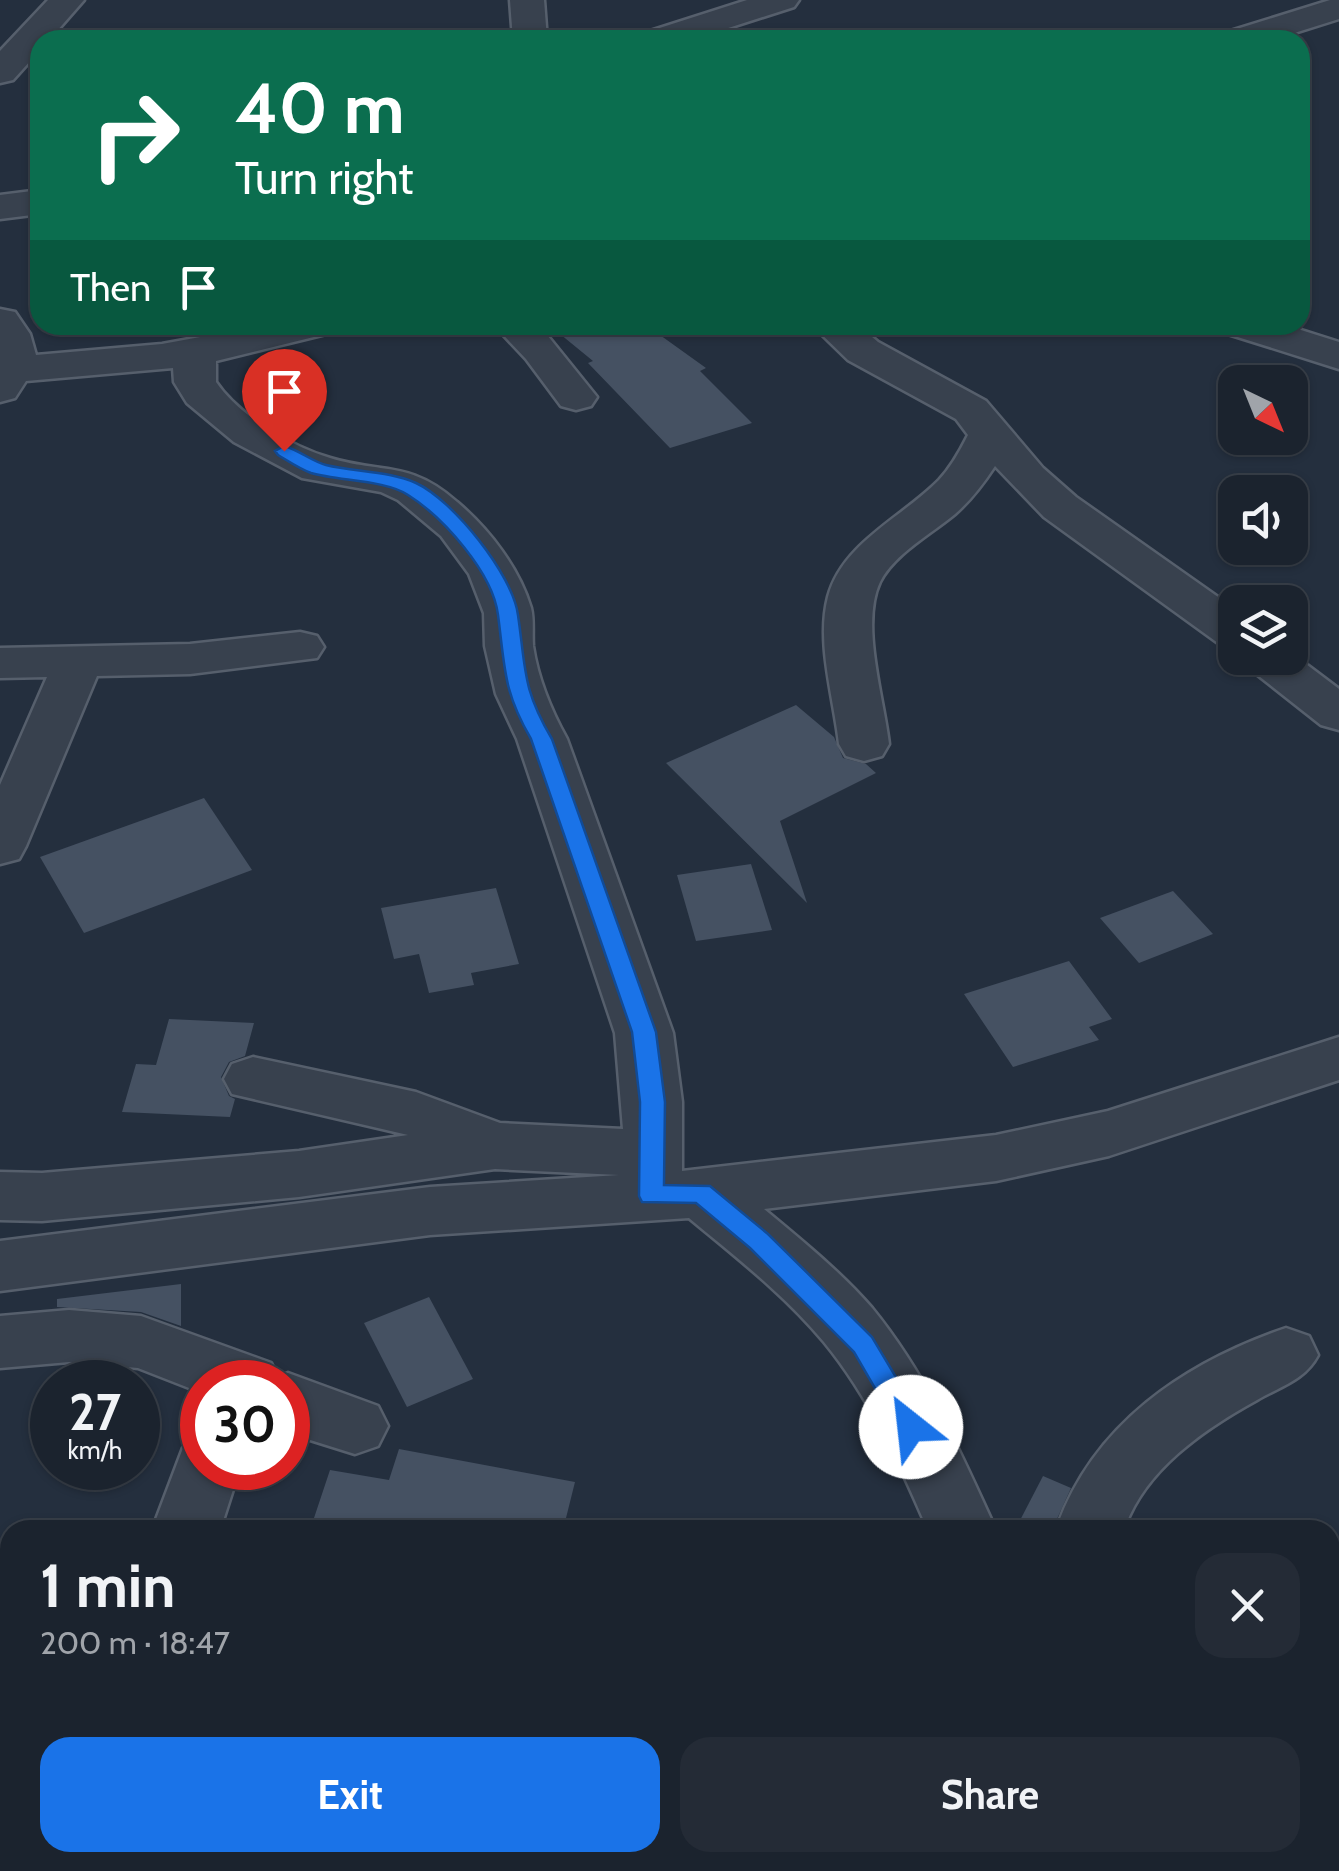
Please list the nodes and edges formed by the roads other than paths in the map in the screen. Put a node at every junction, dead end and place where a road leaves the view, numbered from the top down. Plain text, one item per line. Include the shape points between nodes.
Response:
1 (67, 0) edge
2 (527, 0) edge
3 (782, 0) edge
4 (1310, 9) edge
5 (39, 30) edge
6 (529, 30) edge
7 (688, 30) edge
8 (1260, 30) edge
9 (30, 40) edge
10 (0, 72) edge
11 (30, 203) edge
12 (0, 207) edge
13 (0, 321) edge
14 (269, 335) edge
15 (524, 335) edge
16 (845, 335) edge
17 (1273, 335) edge
18 (198, 352) junction
19 (1339, 356) edge
20 (6, 379) edge
21 (576, 397) dead end
22 (992, 432) junction
23 (1218, 620) edge
24 (300, 647) dead end
25 (78, 662) junction
26 (0, 663) edge
27 (1289, 675) edge
28 (1339, 714) edge
29 (864, 744) dead end
30 (0, 846) edge
31 (1339, 1058) edge
32 (254, 1079) dead end
33 (495, 1146) junction
34 (668, 1180) junction
35 (0, 1196) edge
36 (0, 1266) edge
37 (0, 1342) edge
38 (1286, 1355) dead end
39 (180, 1372) edge
40 (310, 1413) edge
41 (355, 1426) dead end
42 (200, 1490) edge
43 (189, 1520) edge
44 (957, 1520) edge
45 (1094, 1520) edge

1 - 5 street
2 - 6 street
3 - 7 street
4 - 8 street
9 - 10 street
11 - 12 street
13 - 20 street via 16,360
14 - 18 street
15 - 21 street
16 - 22 street via 971,410
17 - 19 street
18 - 20 street
18 - 34 street via 196,384 235,424 315,468 411,487 454,522 498,586 521,704 542,739 644,1032
22 - 23 street via 1026,477 1060,507
22 - 29 street via 955,489 868,564 851,596
24 - 25 street
25 - 26 street
25 - 30 street
27 - 28 street
31 - 34 street via 1109,1133 996,1158
32 - 33 street via 416,1114
33 - 34 street
33 - 35 street via 299,1174
34 - 36 street
34 - 44 street via 773,1254 863,1344
37 - 39 street via 69,1336 141,1342
38 - 45 street via 1246,1372 1138,1449 1110,1478
40 - 41 street
42 - 43 street

